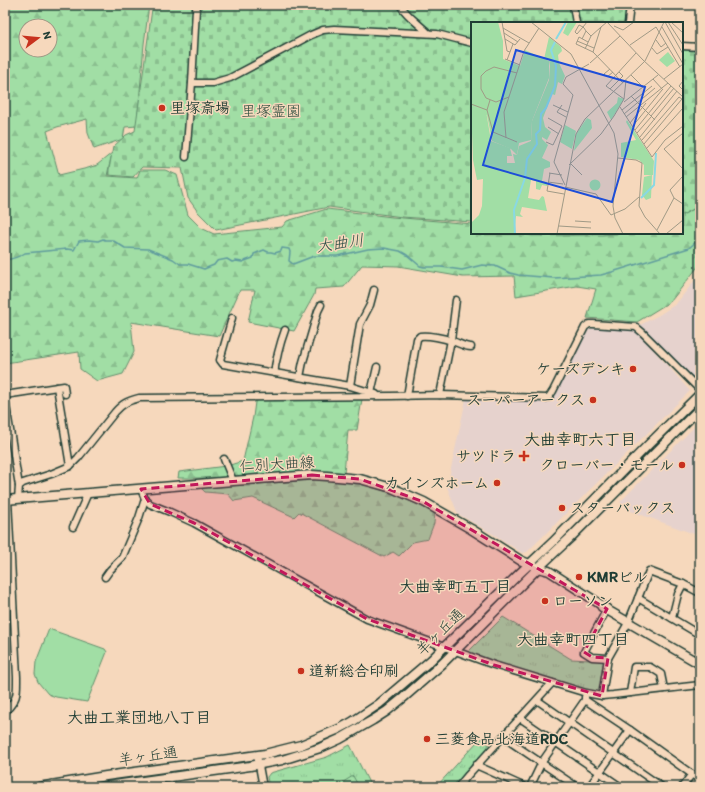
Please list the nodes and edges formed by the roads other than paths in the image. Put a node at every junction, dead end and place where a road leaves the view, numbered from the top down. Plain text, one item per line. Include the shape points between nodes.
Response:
1 (198, 5) edge
2 (400, 5) edge
3 (573, 5) edge
4 (630, 5) edge
5 (576, 22) edge
6 (628, 22) edge
7 (428, 33) junction
8 (471, 43) edge
9 (683, 46) edge
10 (700, 46) edge
11 (192, 83) junction
12 (186, 157) dead end
13 (374, 290) dead end
14 (456, 300) dead end
15 (321, 305) dead end
16 (232, 318) dead end
17 (285, 330) dead end
18 (451, 340) junction
19 (471, 347) dead end
20 (378, 367) dead end
21 (275, 373) junction
22 (300, 378) junction
23 (350, 386) junction
24 (57, 387) junction
25 (700, 390) edge
26 (371, 393) junction
27 (65, 394) dead end
28 (700, 394) edge
29 (5, 395) edge
30 (440, 395) junction
31 (382, 396) junction
32 (407, 396) junction
33 (5, 399) edge
34 (700, 408) edge
35 (224, 459) dead end
36 (70, 466) junction
37 (233, 481) junction
38 (19, 486) junction
39 (141, 489) junction
40 (88, 493) junction
41 (18, 499) junction
42 (145, 499) junction
43 (6, 500) edge
44 (73, 528) dead end
45 (529, 564) junction
46 (538, 568) junction
47 (105, 577) dead end
48 (683, 584) junction
49 (700, 593) edge
50 (638, 598) junction
51 (606, 610) junction
52 (672, 618) junction
53 (628, 623) junction
54 (700, 635) edge
55 (445, 647) junction
56 (455, 651) junction
57 (700, 653) edge
58 (608, 658) junction
59 (698, 662) edge
60 (552, 683) junction
61 (700, 685) edge
62 (664, 689) junction
63 (586, 693) junction
64 (630, 694) junction
65 (602, 696) junction
66 (537, 700) junction
67 (585, 700) junction
68 (5, 712) edge
69 (520, 718) junction
70 (569, 722) junction
71 (630, 730) junction
72 (503, 737) junction
73 (556, 742) junction
74 (614, 753) junction
75 (257, 755) junction
76 (542, 762) junction
77 (259, 765) junction
78 (476, 765) junction
79 (600, 772) junction
80 (692, 774) junction
81 (700, 780) edge
82 (104, 786) edge
83 (39, 787) edge
84 (263, 787) edge
85 (459, 787) edge
86 (524, 787) edge
87 (530, 787) edge
88 (577, 787) edge
89 (589, 787) edge
90 (621, 787) edge
91 (662, 787) edge
92 (682, 787) edge

1 - 11 street
2 - 7 street via 404,12
3 - 5 street
4 - 6 street
7 - 8 street
7 - 11 street via 323,30 230,78 213,83
9 - 10 street
11 - 12 street
13 - 23 street via 370,305 360,324
14 - 18 street
15 - 22 street via 308,341
16 - 21 street via 220,360 223,364
17 - 21 street via 280,343 280,357 274,367
18 - 19 street
18 - 30 street
18 - 32 street via 425,336 417,339
20 - 26 street
21 - 22 street
22 - 23 street
23 - 26 street
24 - 27 street via 64,386
24 - 29 street
24 - 36 street
25 - 30 street via 636,328 589,324 585,327 549,397
26 - 31 street
28 - 45 main road, 羊ヶ丘通
30 - 32 street
31 - 32 street
31 - 36 street via 139,398 122,405
33 - 38 street
34 - 46 main road, 羊ヶ丘通
35 - 37 street
36 - 38 street
37 - 39 main road, 仁別大曲線
37 - 45 main road, 仁別大曲線 via 312,475 360,479 392,488 424,502
38 - 41 street
39 - 40 main road, 仁別大曲線
39 - 42 street
40 - 41 main road, 仁別大曲線
40 - 44 street
41 - 43 main road, 仁別大曲線
42 - 47 street via 122,558
42 - 55 street via 150,504 194,523 367,619
43 - 68 street via 17,693
45 - 46 main road, 仁別大曲線
45 - 55 main road, 羊ヶ丘通
46 - 51 main road, 仁別大曲線 via 549,571
46 - 56 main road, 羊ヶ丘通
48 - 49 street
48 - 50 street via 649,571
48 - 52 street
50 - 52 street
50 - 53 street
51 - 53 main road, 仁別大曲線
51 - 58 street via 584,652 592,657
52 - 54 street
53 - 58 street
53 - 59 main road, 仁別大曲線
55 - 56 street
55 - 75 main road, 羊ヶ丘通 via 379,704 352,722 301,745
56 - 60 street
56 - 77 main road, 羊ヶ丘通 via 403,698 373,720 320,748
57 - 59 street
58 - 65 street
60 - 63 street
60 - 66 street
61 - 62 street
62 - 64 street
62 - 64 street via 661,674 650,667 634,667
63 - 65 street
63 - 67 street
64 - 65 street
66 - 69 street
66 - 70 street
67 - 70 street
67 - 71 street
69 - 72 street
69 - 73 street
70 - 73 street
70 - 74 street
71 - 74 street
71 - 80 street
72 - 76 street
72 - 78 street
73 - 76 street
73 - 79 street
74 - 79 street
74 - 91 street
75 - 77 street
75 - 83 main road, 羊ヶ丘通
76 - 87 street
76 - 88 street
77 - 82 main road, 羊ヶ丘通
77 - 84 street
78 - 85 street
78 - 86 street
79 - 89 street
79 - 90 street
80 - 81 street
80 - 92 street

